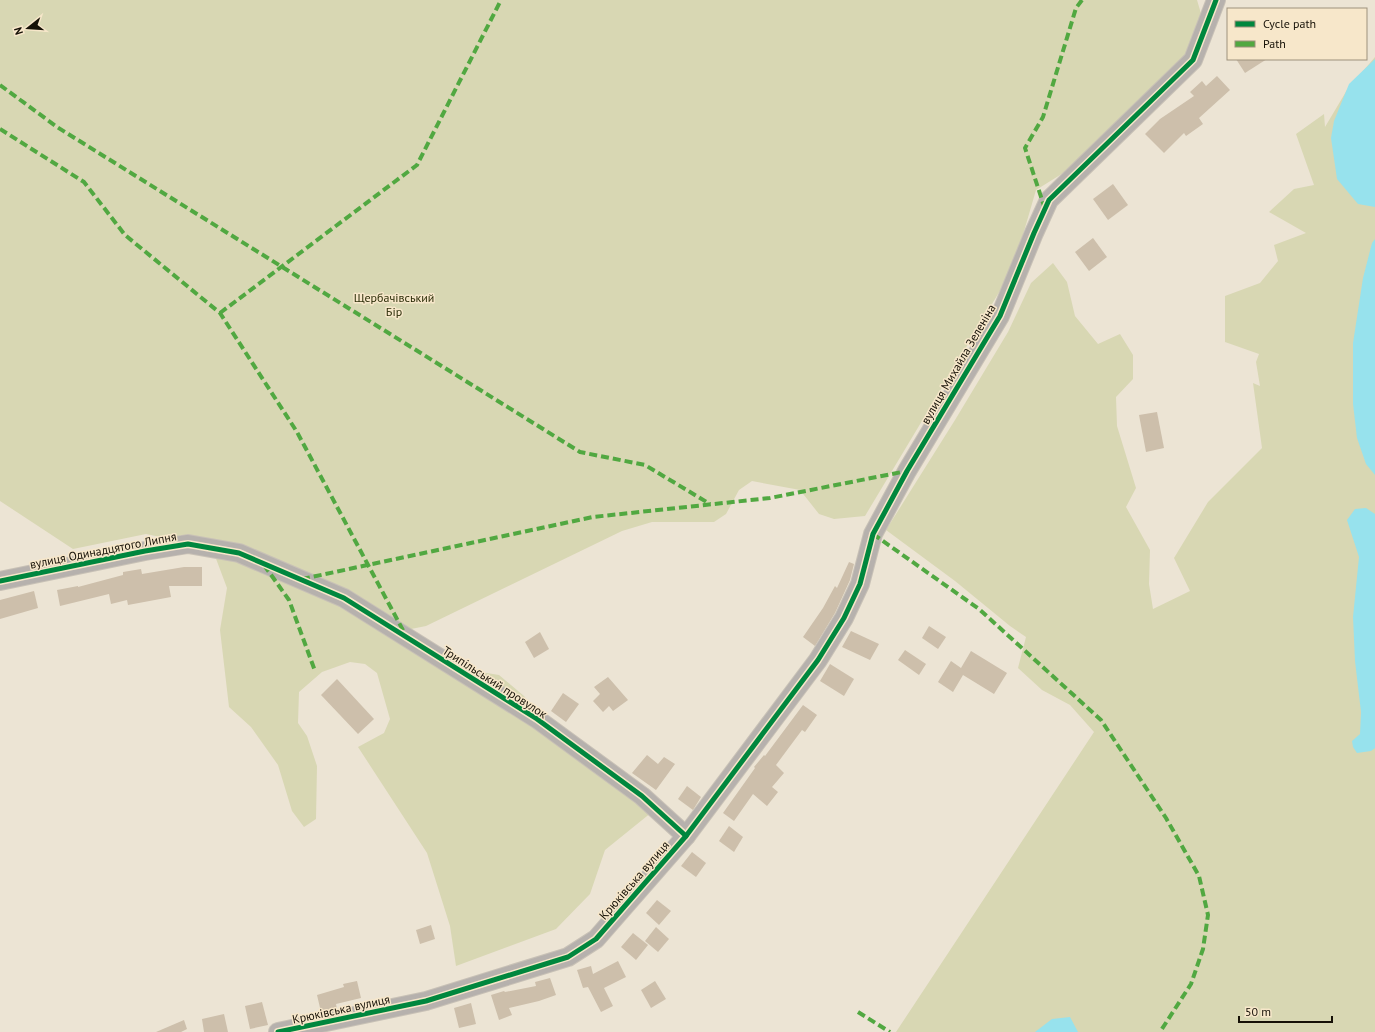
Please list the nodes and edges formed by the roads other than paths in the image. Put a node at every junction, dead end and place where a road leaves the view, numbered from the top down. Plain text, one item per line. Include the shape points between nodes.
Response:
1 (1216, 0) edge
2 (874, 534) joint
3 (0, 581) edge
4 (344, 598) joint
5 (686, 836) junction
6 (278, 1032) edge

1 - 2 street, вулиця Михайла Зеленіна via 1193,60 1049,200 1000,316 907,471
2 - 5 street, Крюківська вулиця via 860,584 844,618 818,660
3 - 4 street, вулиця Одинадцятого Липня via 188,544 239,553
4 - 5 street, Трипільський провулок via 537,719 642,796
5 - 6 street, Крюківська вулиця via 596,939 568,957 426,1001

